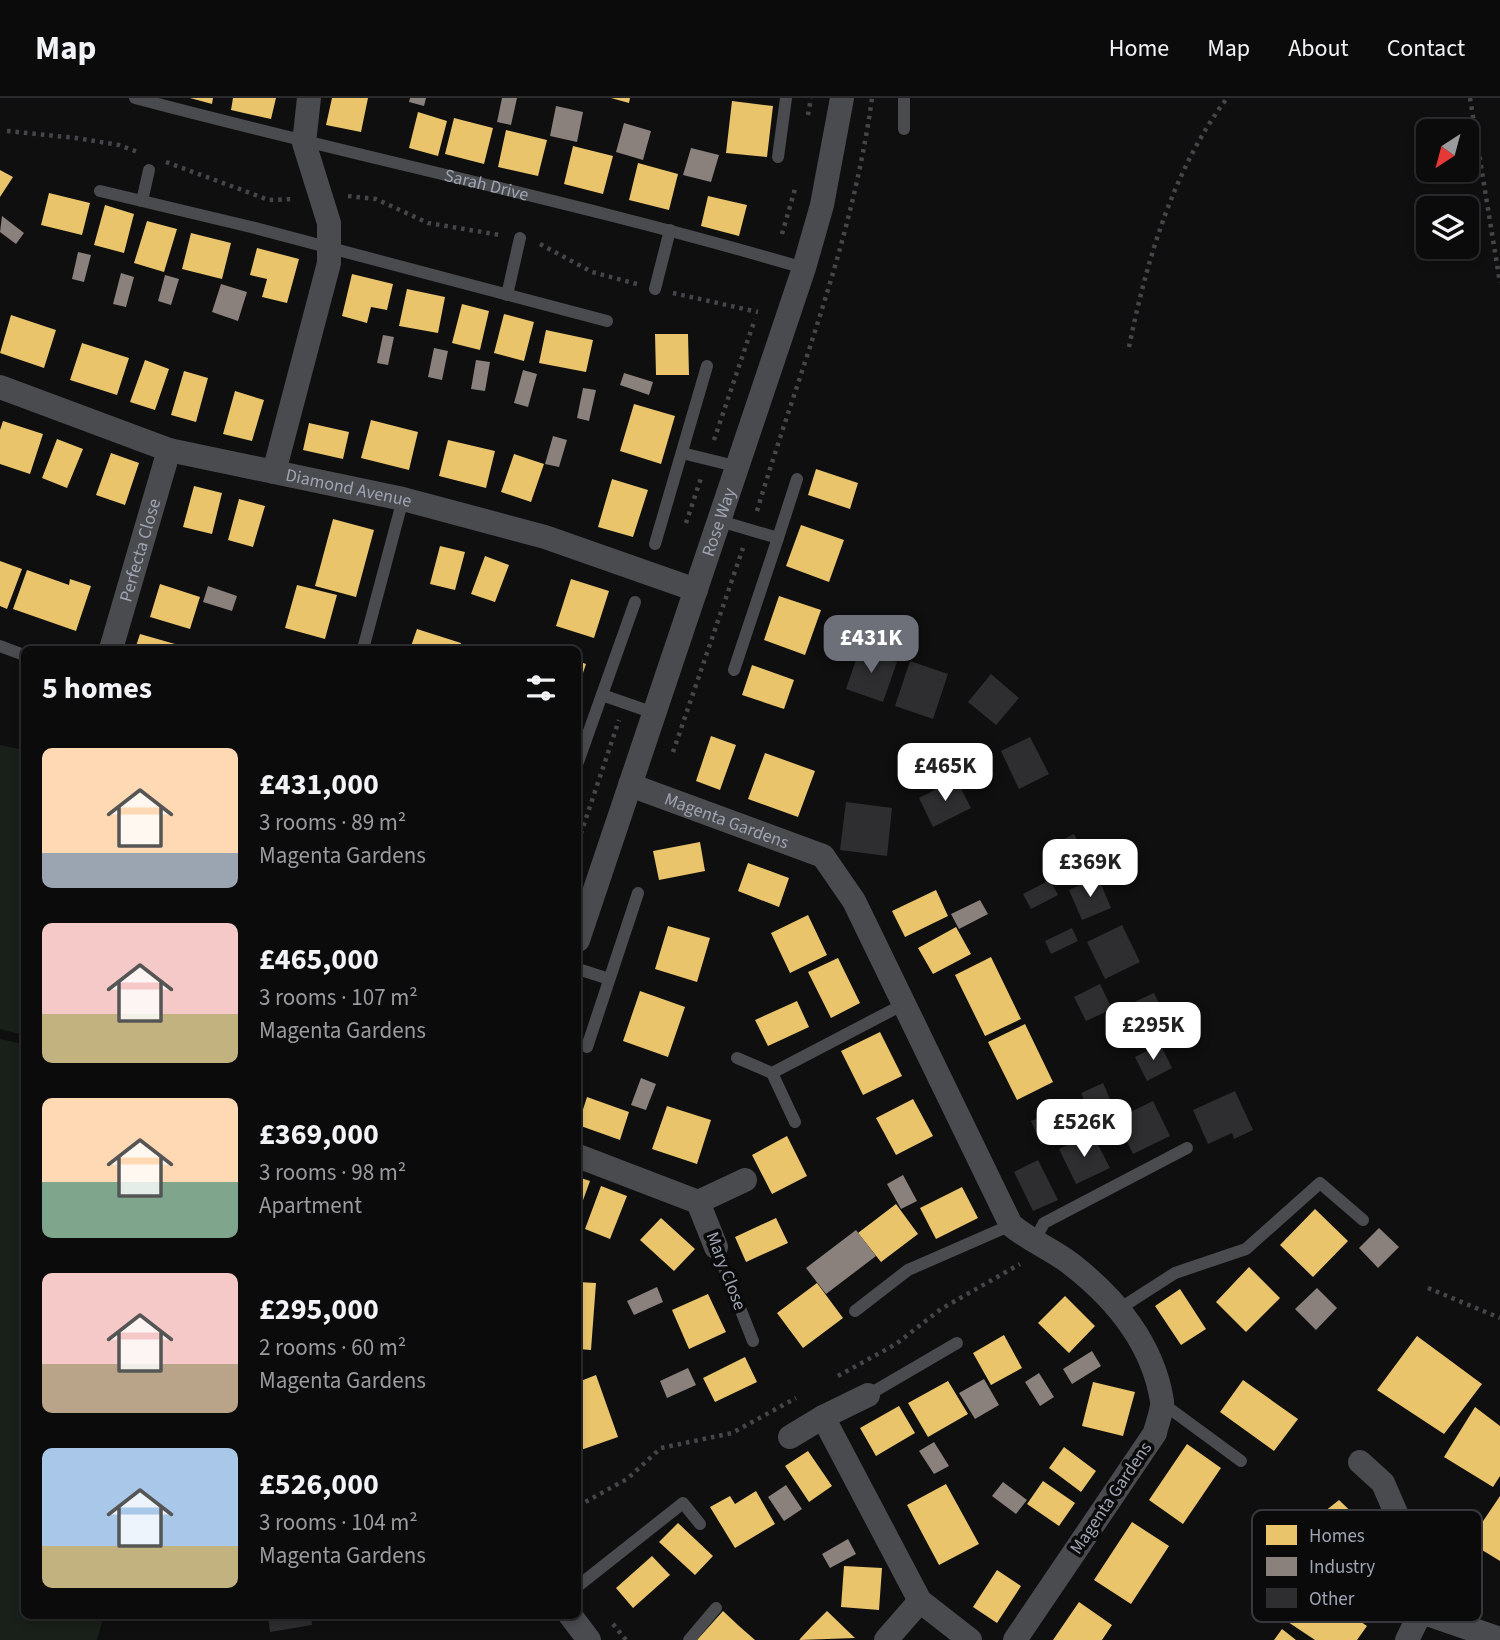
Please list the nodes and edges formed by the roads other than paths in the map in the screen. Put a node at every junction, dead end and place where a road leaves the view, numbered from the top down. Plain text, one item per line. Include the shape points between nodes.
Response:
1 (135, 98) edge
2 (309, 98) edge
3 (786, 98) edge
4 (842, 98) edge
5 (904, 98) edge
6 (904, 129) dead end
7 (304, 143) junction
8 (778, 158) dead end
9 (150, 163) road end
10 (100, 191) dead end
11 (142, 201) junction
12 (670, 230) junction
13 (520, 238) road end
14 (330, 248) junction
15 (804, 268) junction
16 (655, 289) road end
17 (507, 295) junction
18 (607, 321) dead end
19 (707, 366) dead end
20 (0, 387) edge
21 (169, 450) junction
22 (682, 453) junction
23 (739, 467) junction
24 (274, 472) junction
25 (797, 479) dead end
26 (403, 499) junction
27 (720, 522) junction
28 (778, 538) junction
29 (655, 544) dead end
30 (696, 590) junction
31 (635, 602) dead end
32 (0, 646) edge
33 (112, 646) edge
34 (364, 646) edge
35 (21, 654) edge
36 (734, 670) dead end
37 (602, 695) junction
38 (654, 713) junction
39 (581, 754) edge
40 (630, 785) junction
41 (638, 893) dead end
42 (581, 931) edge
43 (581, 970) edge
44 (609, 979) junction
45 (904, 1004) junction
46 (587, 1047) dead end
47 (737, 1058) dead end
48 (772, 1073) junction
49 (795, 1122) dead end
50 (1187, 1148) dead end
51 (581, 1157) edge
52 (745, 1180) dead end
53 (698, 1202) junction
54 (1363, 1220) dead end
55 (1011, 1225) junction
56 (1032, 1243) junction
57 (716, 1247) joint
58 (1119, 1309) junction
59 (855, 1311) dead end
60 (753, 1341) dead end
61 (957, 1343) dead end
62 (867, 1395) joint
63 (1162, 1403) junction
64 (823, 1418) junction
65 (790, 1437) dead end
66 (1241, 1461) dead end
67 (1360, 1462) dead end
68 (1395, 1510) edge
69 (700, 1524) dead end
70 (581, 1584) edge
71 (920, 1601) junction
72 (716, 1608) dead end
73 (573, 1619) edge
74 (1416, 1622) edge
75 (1450, 1622) edge
76 (1500, 1639) edge
77 (589, 1640) edge
78 (689, 1640) edge
79 (886, 1640) edge
80 (970, 1640) edge
81 (1014, 1640) edge
82 (1407, 1640) edge

1 - 7 lane, Sarah Drive
2 - 7 street
3 - 8 lane
4 - 15 street, Rose Way via 822,205
5 - 6 lane
7 - 12 lane, Sarah Drive
7 - 14 street via 323,197
9 - 11 lane
10 - 11 lane
11 - 14 lane
12 - 15 lane, Sarah Drive
12 - 16 lane
13 - 17 lane
14 - 17 lane
14 - 24 street
15 - 23 street, Rose Way
17 - 18 lane
19 - 22 lane
20 - 21 street, Diamond Avenue
21 - 24 street, Diamond Avenue
21 - 33 street, Perfecta Close
22 - 23 lane
22 - 29 lane
23 - 27 street, Rose Way
24 - 26 street, Diamond Avenue
25 - 28 lane
26 - 30 street, Diamond Avenue via 545,537
26 - 34 lane
27 - 28 lane
27 - 30 street, Rose Way
28 - 36 lane
30 - 38 street, Rose Way
31 - 37 lane
32 - 35 lane
37 - 38 lane
37 - 39 lane
38 - 40 street, Rose Way
40 - 42 street, Rose Way
40 - 45 street, Magenta Gardens via 823,856 854,901
41 - 44 lane
43 - 44 lane
44 - 46 lane
45 - 48 lane
45 - 55 street
47 - 48 lane
48 - 49 lane
50 - 56 lane via 1044,1223
51 - 53 street
52 - 53 street
53 - 57 street, Mary Close
54 - 58 lane via 1320,1182 1246,1249 1175,1273
55 - 56 street
55 - 59 lane via 908,1270
56 - 58 street via 1070,1263
57 - 60 lane, Mary Close
58 - 63 street via 1143,1342
61 - 62 lane
62 - 64 street
63 - 66 lane
63 - 81 street, Magenta Gardens via 1155,1433 1141,1456
64 - 65 street
64 - 71 street
67 - 68 street via 1383,1483
69 - 70 lane via 683,1503
71 - 79 street
71 - 80 street
72 - 78 lane
73 - 77 street
74 - 82 street
75 - 76 street

